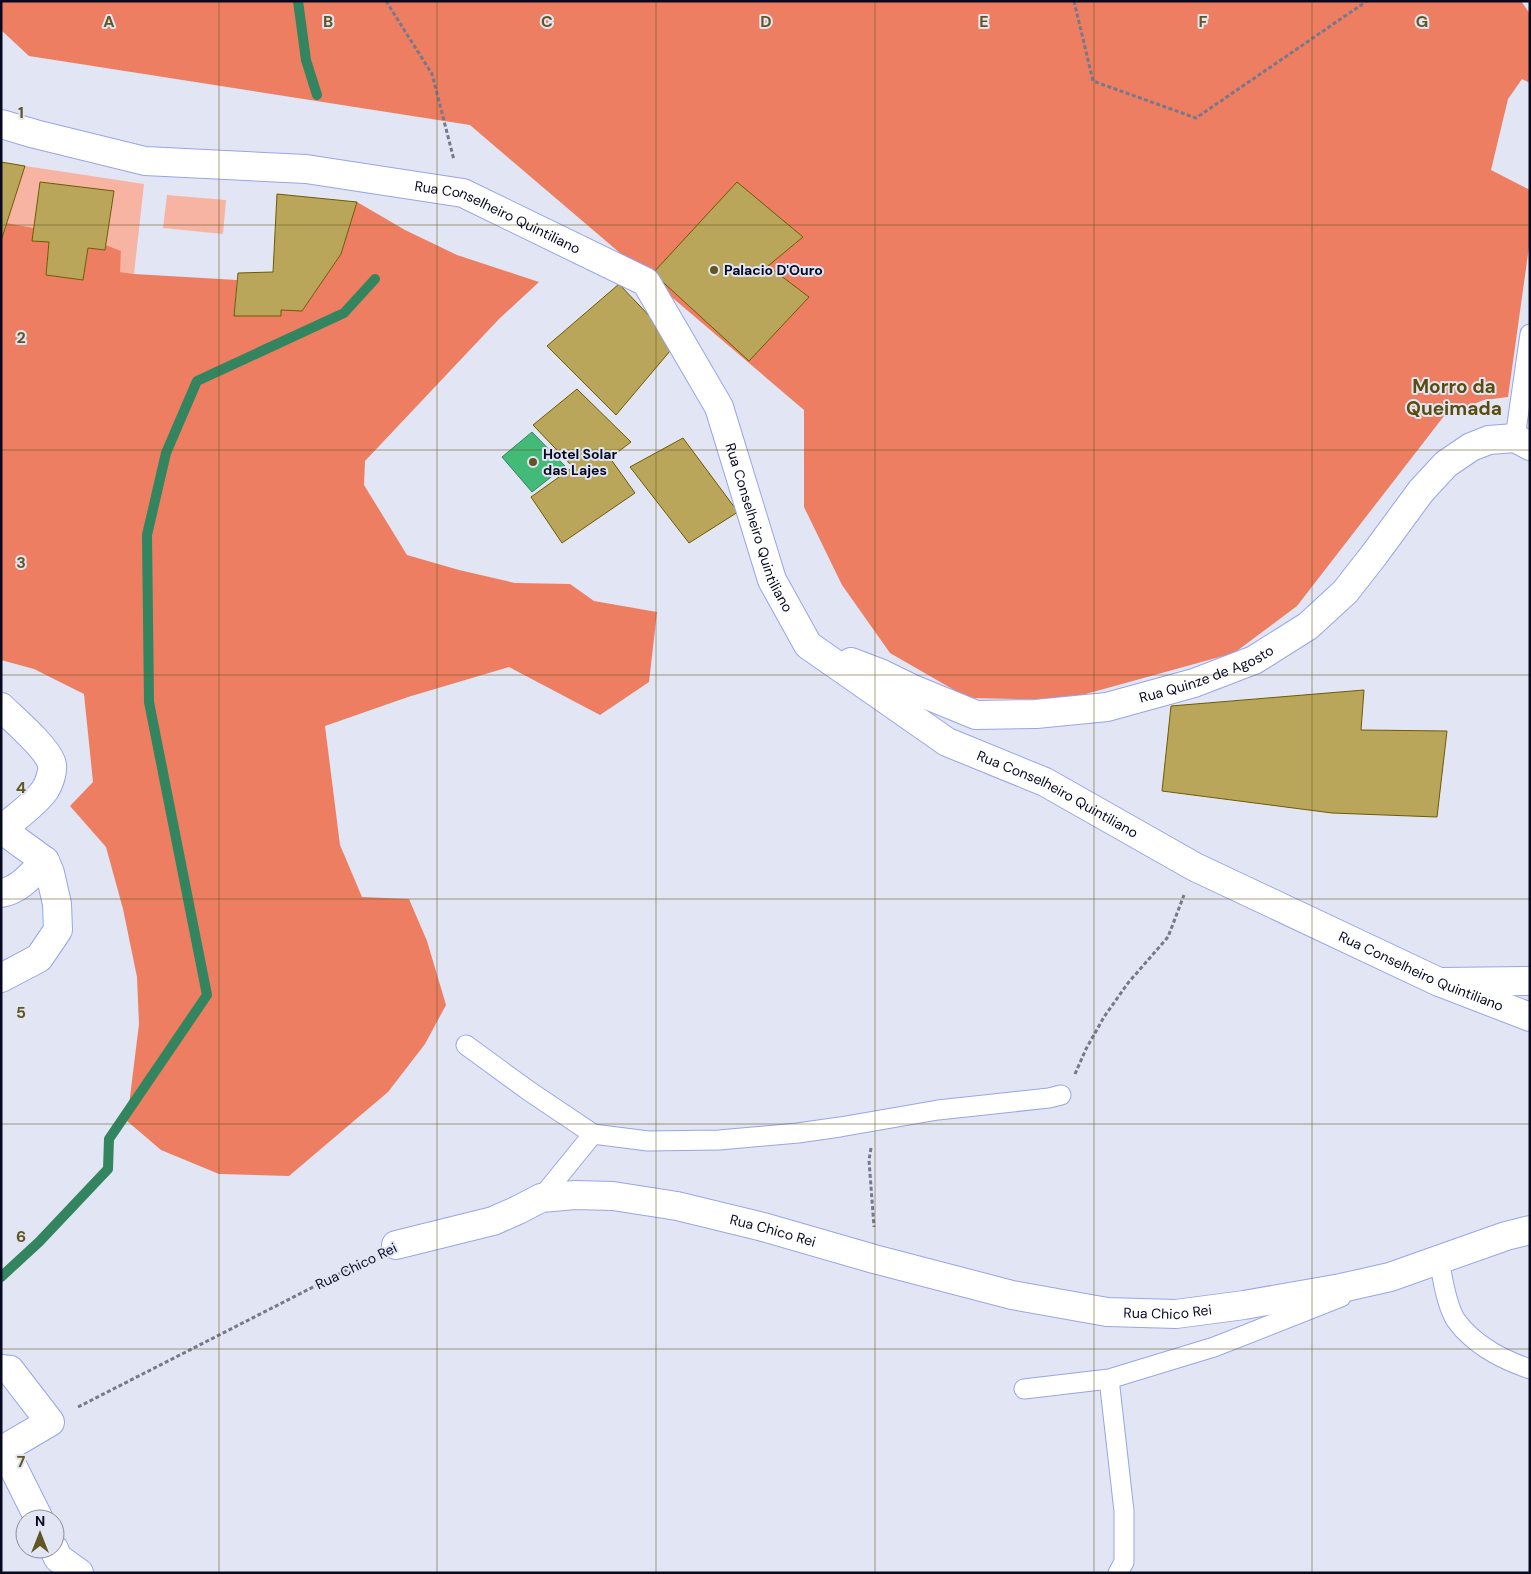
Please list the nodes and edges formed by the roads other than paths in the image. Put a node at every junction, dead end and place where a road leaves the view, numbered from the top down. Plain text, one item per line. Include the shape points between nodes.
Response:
1 (1, 124) edge
2 (1530, 334) edge
3 (1522, 442) edge
4 (808, 646) junction
5 (1, 707) edge
6 (2, 829) edge
7 (45, 860) junction
8 (1, 893) edge
9 (1, 978) edge
10 (1439, 982) junction
11 (1530, 982) edge
12 (1530, 1017) edge
13 (466, 1045) dead end
14 (1061, 1095) road end
15 (593, 1134) junction
16 (541, 1198) junction
17 (1530, 1230) edge
18 (396, 1245) road end
19 (1439, 1260) junction
20 (1390, 1277) junction
21 (1, 1369) edge
22 (1530, 1369) edge
23 (1109, 1379) junction
24 (1024, 1389) dead end
25 (3, 1451) edge
26 (34, 1509) edge
27 (59, 1559) edge
28 (79, 1573) edge
29 (1118, 1573) edge

1 - 4 street, Rua Conselheiro Quintiliano via 145,162 306,169 463,193 646,282 719,407 772,580
2 - 3 lane
3 - 4 street, Rua Quinze de Agosto via 1489,440 1471,447 1446,464 1421,490 1344,592 1308,626 1254,660 1194,683 1107,707 1036,714 976,715
4 - 10 street, Rua Conselheiro Quintiliano via 947,742 1045,782 1195,867
5 - 6 street via 45,751 52,764 45,790
6 - 7 street
7 - 8 street via 24,883
7 - 9 street via 57,904 58,930 39,958
10 - 11 street
10 - 12 street, Rua Conselheiro Quintiliano
13 - 15 lane
14 - 15 lane via 938,1110 798,1133 719,1140 648,1141
15 - 16 lane
16 - 18 street, Rua Chico Rei via 493,1220
16 - 20 street, Rua Chico Rei via 613,1196 677,1206 1012,1295 1107,1312 1176,1314 1244,1305
17 - 19 street, Rua Chico Rei
19 - 20 street, Rua Chico Rei
19 - 22 lane via 1447,1300 1455,1319 1487,1350
20 - 23 lane via 1214,1347
21 - 25 street via 10,1370 50,1422
23 - 24 lane
23 - 29 lane via 1124,1511 1124,1562
25 - 26 street
27 - 28 street

